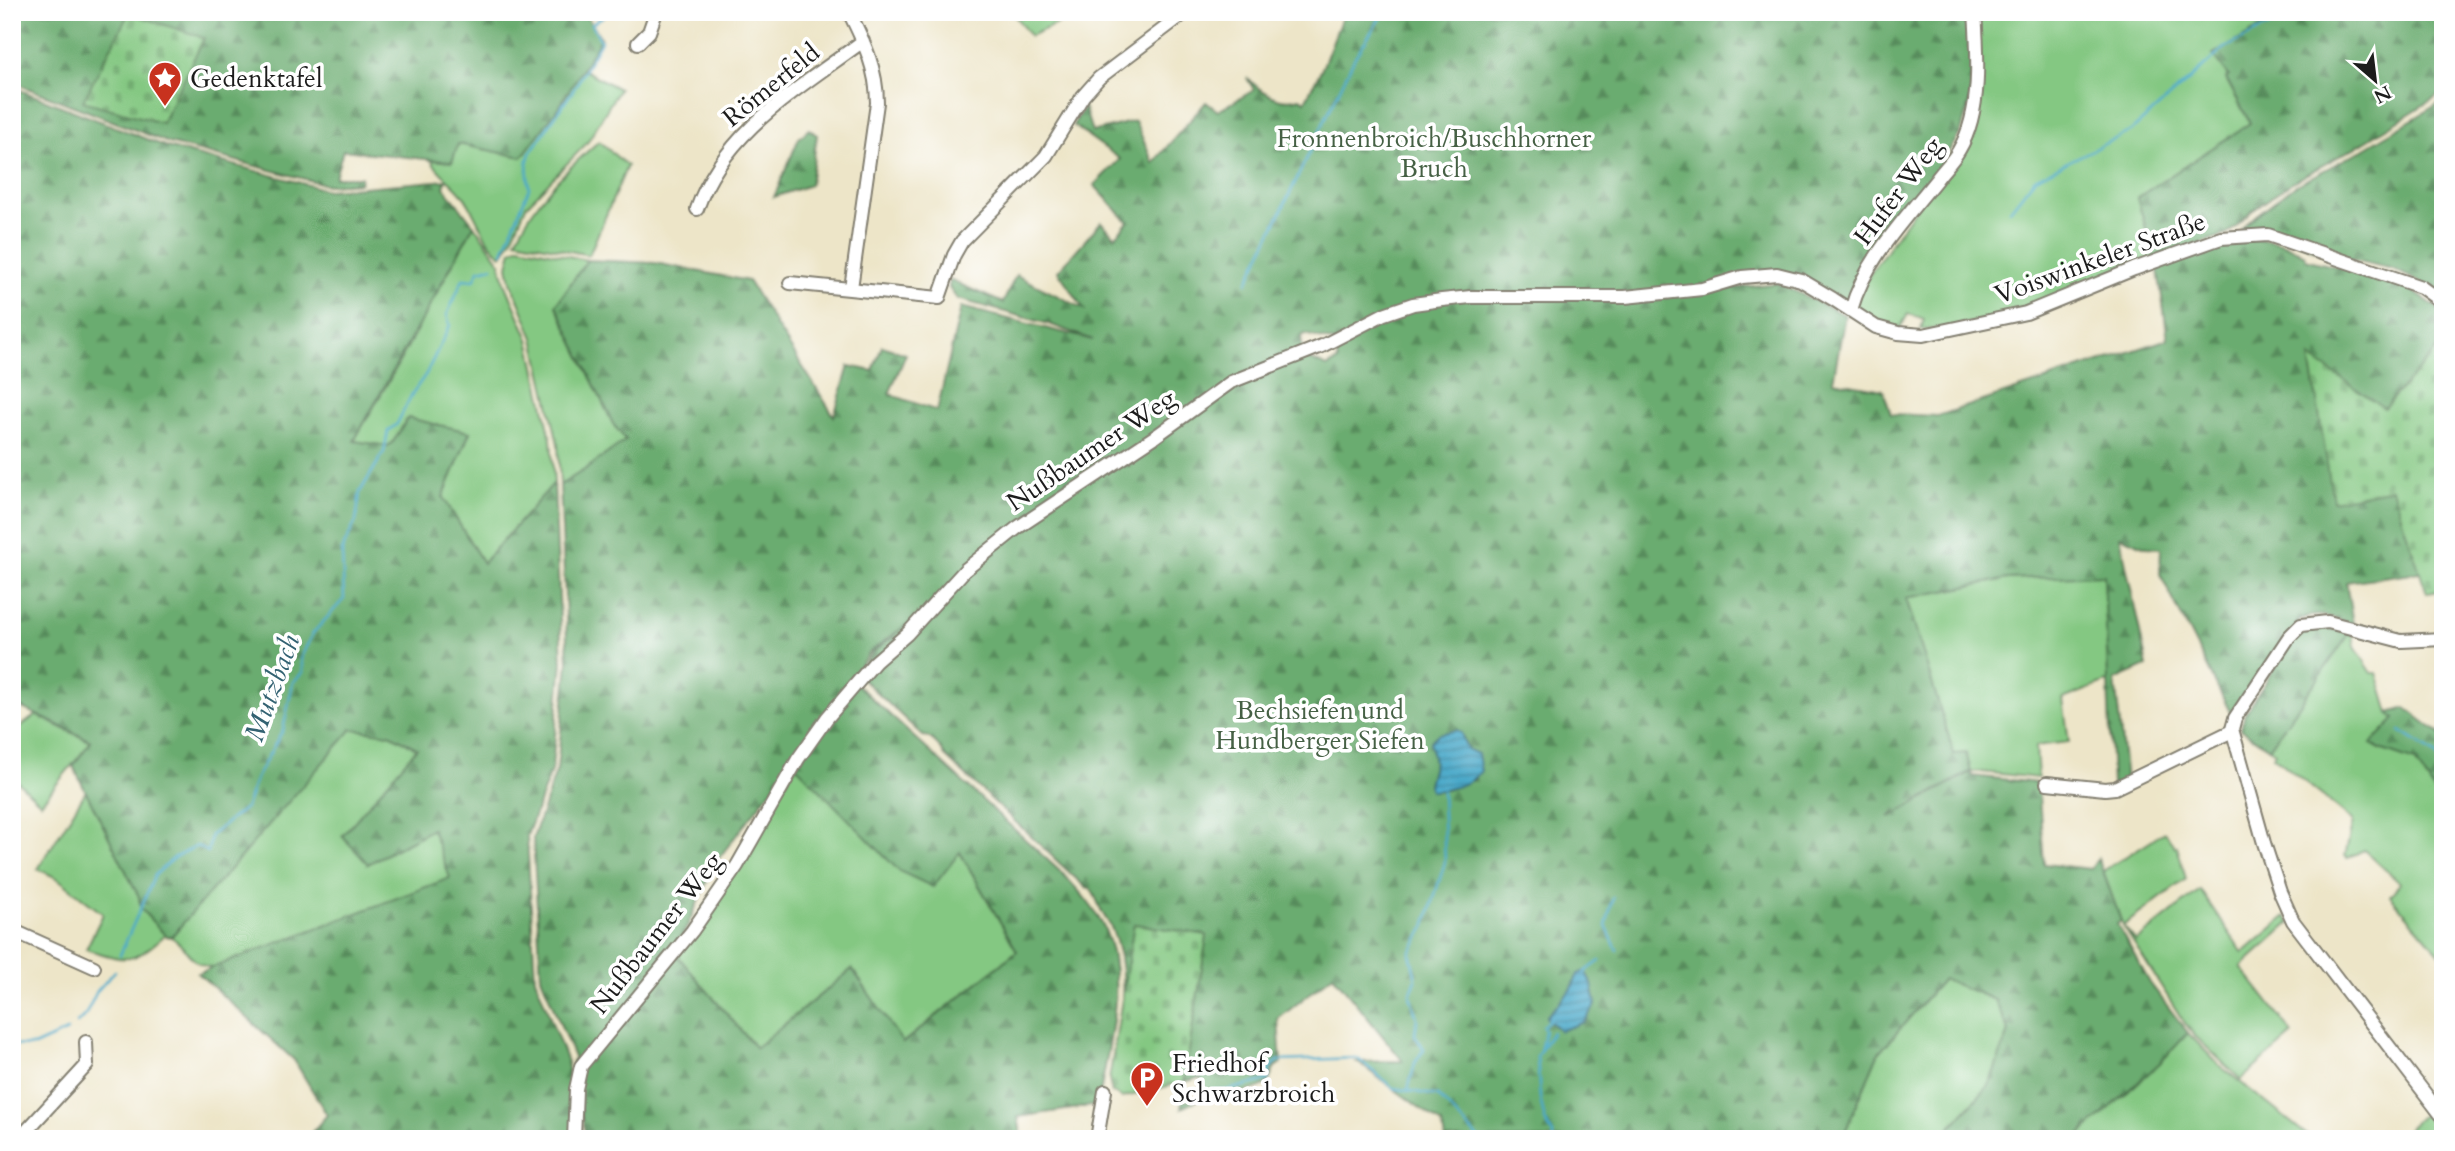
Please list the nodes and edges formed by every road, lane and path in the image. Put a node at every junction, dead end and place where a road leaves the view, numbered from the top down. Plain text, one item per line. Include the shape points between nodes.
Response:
1 (656, 12) edge
2 (849, 12) edge
3 (1186, 12) edge
4 (1975, 12) edge
5 (863, 41) junction
6 (638, 43) dead end
7 (697, 209) dead end
8 (790, 283) dead end
9 (851, 288) junction
10 (2443, 303) edge
11 (1851, 310) junction
12 (2443, 639) edge
13 (2232, 731) junction
14 (2047, 783) dead end
15 (12, 930) edge
16 (94, 967) dead end
17 (86, 1042) dead end
18 (1105, 1091) dead end
19 (2443, 1117) edge
20 (19, 1139) edge
21 (574, 1139) edge
22 (1097, 1139) edge

1 - 6 street via 649,32
2 - 5 street
3 - 9 street via 1115,64 1083,96 1046,156 962,241 939,298
4 - 11 street, Hufer Weg via 1976,91 1960,149 1868,269
5 - 7 street, Römerfeld via 737,140 713,172
5 - 9 street via 875,71 877,103
8 - 9 street
10 - 11 street, Voiswinkeler Straße via 2421,287 2268,235 2221,238 2025,313 1923,335 1876,327
11 - 21 street, Nußbaumer Weg via 1801,281 1777,274 1742,277 1702,289 1625,297 1442,300 1384,314 1322,346 1231,382 988,550 875,662 798,758 737,866 692,931 581,1066
12 - 13 street via 2401,641 2329,622 2301,625 2242,707
13 - 14 street via 2115,788
13 - 19 street via 2264,843 2293,921
15 - 16 street
17 - 20 street via 87,1065
18 - 22 street

